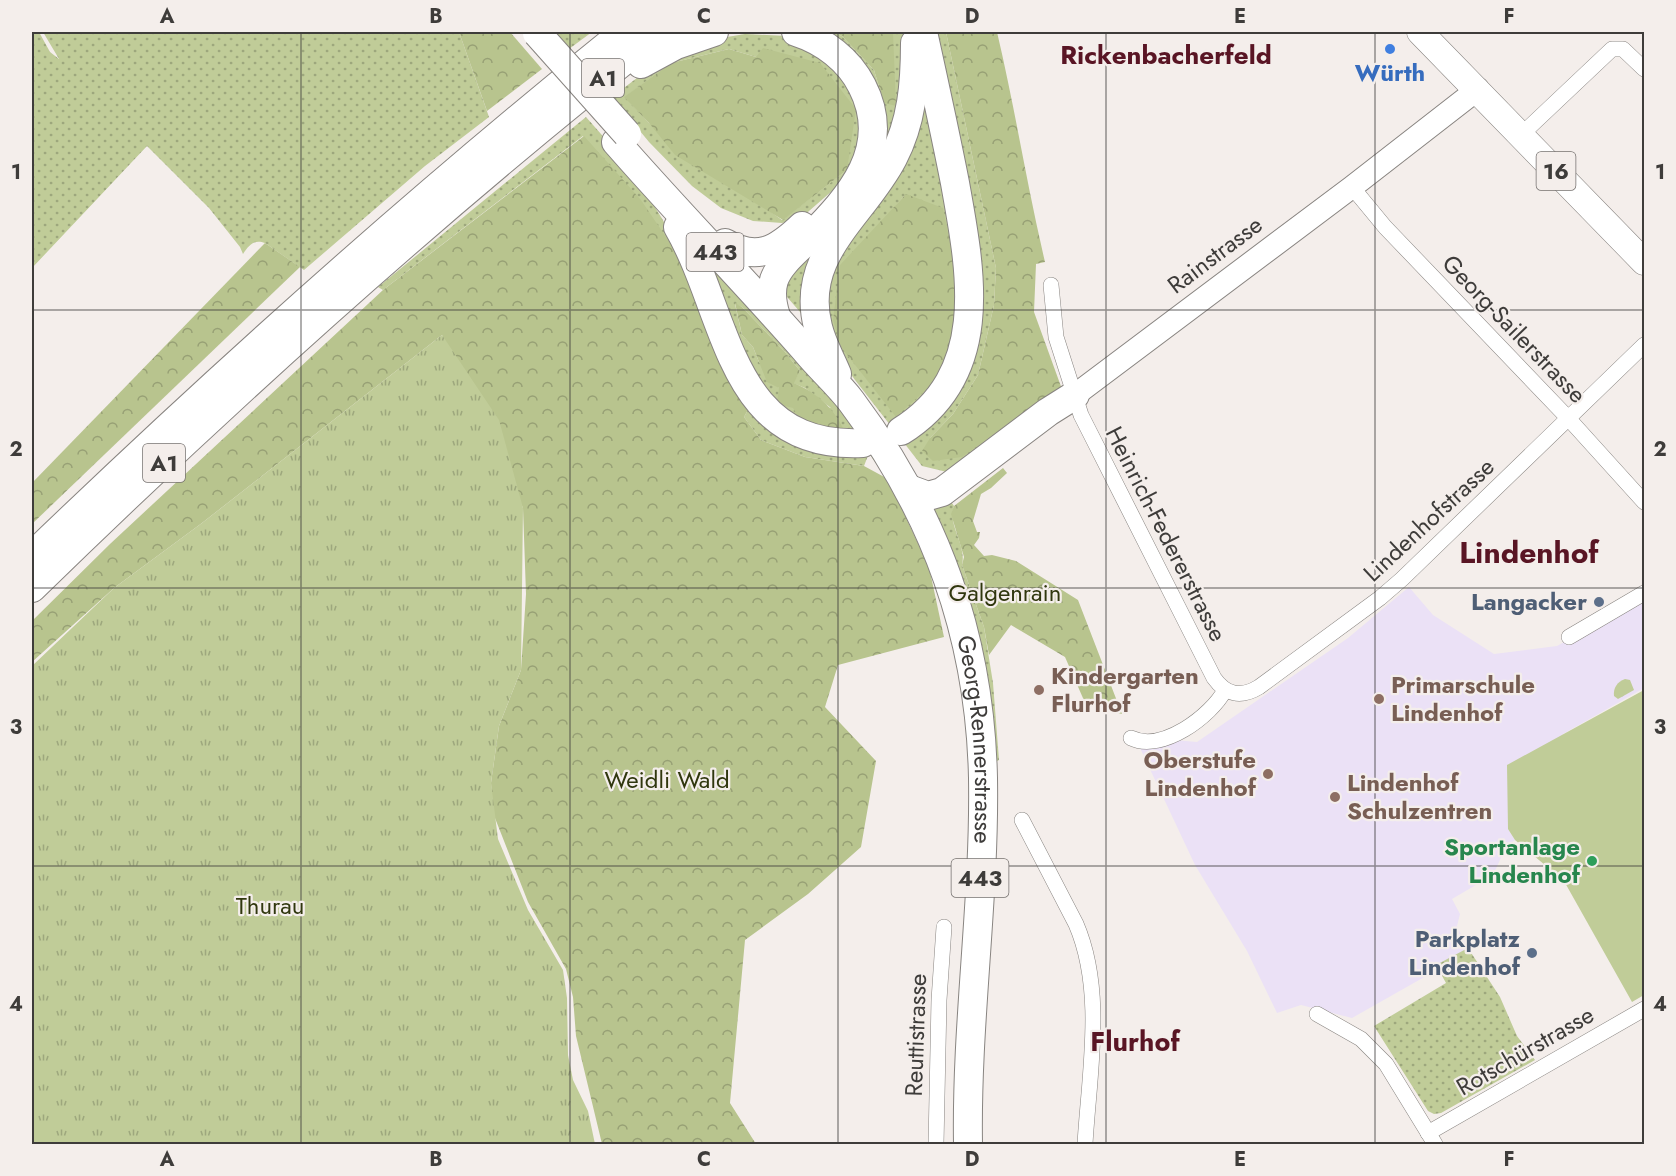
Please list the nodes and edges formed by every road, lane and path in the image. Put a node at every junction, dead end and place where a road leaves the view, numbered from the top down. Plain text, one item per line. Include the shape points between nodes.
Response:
1 (612, 32) edge
2 (624, 32) edge
3 (660, 32) edge
4 (714, 32) edge
5 (796, 32) edge
6 (915, 32) edge
7 (923, 32) edge
8 (1420, 32) edge
9 (530, 34) edge
10 (1644, 69) edge
11 (558, 85) junction
12 (1478, 89) junction
13 (546, 124) junction
14 (1521, 135) junction
15 (622, 138) junction
16 (655, 187) junction
17 (1352, 187) junction
18 (853, 188) junction
19 (725, 243) junction
20 (1644, 262) edge
21 (1051, 285) dead end
22 (773, 303) junction
23 (1644, 345) edge
24 (838, 374) junction
25 (1075, 395) junction
26 (1568, 418) junction
27 (901, 431) dead end
28 (863, 443) dead end
29 (909, 489) junction
30 (1644, 502) edge
31 (32, 556) edge
32 (32, 588) edge
33 (1644, 593) edge
34 (1569, 637) dead end
35 (1225, 690) junction
36 (1131, 738) dead end
37 (1022, 820) dead end
38 (944, 927) dead end
39 (1644, 1009) edge
40 (1317, 1014) dead end
41 (1432, 1139) edge
42 (936, 1144) edge
43 (968, 1144) edge
44 (1085, 1144) edge

1 - 11 highway
2 - 11 highway, A1
3 - 13 highway, A1
4 - 13 highway via 666,49 573,116
5 - 18 highway via 827,46 842,58 867,96 872,139 863,172
6 - 24 highway via 912,100 899,147 876,186 831,246 816,279 819,329
7 - 27 highway via 965,234 970,304 964,343 942,394 926,413
8 - 12 main road, 16
9 - 15 highway, Georg-Rennerstrasse / 443, bridge
10 - 14 street via 1623,49 1612,49
11 - 31 highway, A1 via 292,314
12 - 14 main road, 16
12 - 17 street, Rainstrasse
13 - 32 highway, A1 via 297,340
14 - 20 main road, 16
15 - 16 highway, Georg-Rennerstrasse / 443
15 - 19 highway, Georg-Rennerstrasse / 443
16 - 22 highway, Georg-Rennerstrasse / 443
16 - 28 highway via 692,253 734,363 756,400 785,426 806,437 843,444
17 - 25 street, Rainstrasse
17 - 26 street, Georg-Sailerstrasse via 1385,228
18 - 19 highway via 837,195 798,230 764,252 748,253
18 - 22 highway via 778,272
19 - 22 highway, Georg-Rennerstrasse / 443 via 754,270
21 - 25 street via 1056,337
22 - 24 highway, Georg-Rennerstrasse / 443
23 - 26 street, Lindenhofstrasse
24 - 29 highway, Georg-Rennerstrasse / 443
25 - 29 highway via 942,492 928,496
25 - 35 street, Heinrich-Federerstrasse via 1080,415 1214,678
26 - 30 street, Georg-Sailerstrasse
26 - 35 street, Lindenhofstrasse via 1380,598 1259,687 1244,694
29 - 43 highway, Georg-Rennerstrasse / 443 via 931,534 960,614 978,703 982,849 969,1056
33 - 34 street
35 - 36 street via 1208,713 1172,735 1146,742
37 - 44 street via 1083,941 1093,1004
38 - 42 street, Reuttistrasse
39 - 41 street, Rotschürstrasse
40 - 41 street via 1361,1039 1386,1064

